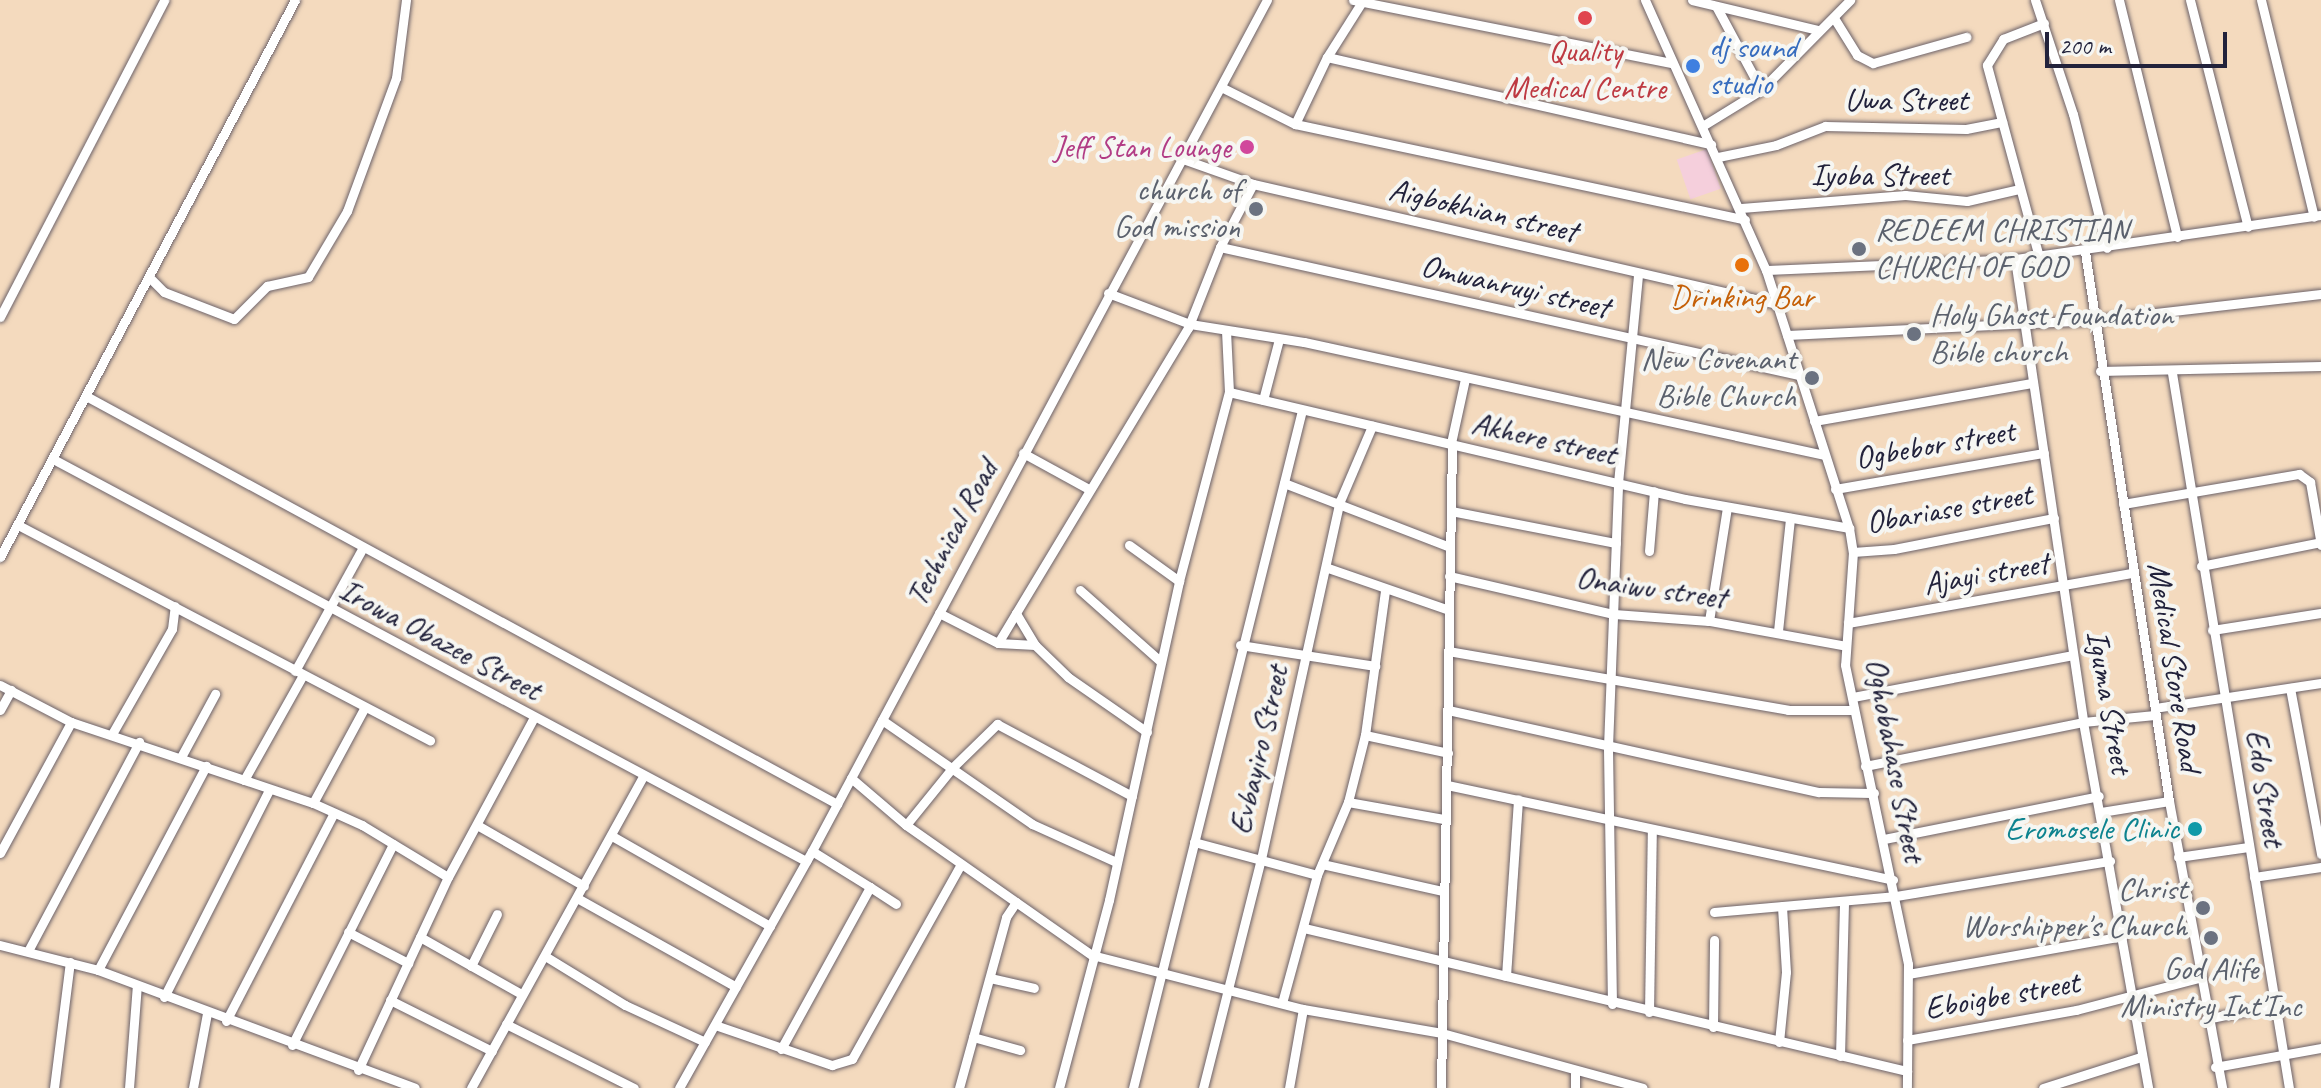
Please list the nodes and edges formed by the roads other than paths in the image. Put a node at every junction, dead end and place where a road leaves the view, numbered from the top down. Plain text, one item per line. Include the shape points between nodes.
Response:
1 (164, 0) edge
2 (295, 0) edge
3 (406, 0) edge
4 (1267, 0) edge
5 (1645, 0) edge
6 (1692, 0) edge
7 (1850, 0) edge
8 (2035, 0) edge
9 (2119, 0) edge
10 (2190, 0) edge
11 (2261, 0) edge
12 (1359, 1) edge
13 (1716, 6) junction
14 (1834, 18) junction
15 (2044, 23) junction
16 (1818, 30) junction
17 (1966, 37) dead end
18 (1327, 57) junction
19 (1672, 63) junction
20 (1221, 87) junction
21 (1761, 90) junction
22 (2002, 122) junction
23 (1295, 124) junction
24 (1704, 125) junction
25 (1711, 144) junction
26 (1718, 157) junction
27 (1180, 158) junction
28 (1253, 184) junction
29 (2019, 189) junction
30 (1741, 208) junction
31 (2318, 216) edge
32 (1745, 220) junction
33 (2248, 227) junction
34 (2177, 237) junction
35 (1220, 247) junction
36 (2107, 248) junction
37 (2085, 252) junction
38 (2039, 257) junction
39 (2015, 259) junction
40 (1766, 270) junction
41 (1638, 274) junction
42 (149, 277) junction
43 (164, 292) junction
44 (1108, 293) junction
45 (140, 294) junction
46 (2321, 294) edge
47 (1777, 304) junction
48 (0, 317) edge
49 (2095, 320) junction
50 (2025, 323) junction
51 (1190, 324) junction
52 (1226, 331) junction
53 (1787, 335) junction
54 (1279, 339) junction
55 (1632, 341) junction
56 (2321, 366) edge
57 (2100, 371) junction
58 (2172, 373) junction
59 (1799, 375) junction
60 (1465, 379) junction
61 (2032, 383) junction
62 (1229, 392) junction
63 (86, 396) junction
64 (1263, 400) junction
65 (1302, 410) junction
66 (1624, 415) junction
67 (1814, 421) junction
68 (1372, 426) junction
69 (1451, 443) junction
70 (1023, 453) junction
71 (2044, 453) junction
72 (1824, 455) junction
73 (53, 459) junction
74 (1284, 483) junction
75 (1618, 483) junction
76 (1087, 488) junction
77 (1835, 489) junction
78 (1654, 491) junction
79 (2190, 496) junction
80 (1340, 501) junction
81 (2318, 503) edge
82 (2123, 504) junction
83 (1727, 507) junction
84 (1451, 511) junction
85 (1790, 518) junction
86 (2054, 518) junction
87 (18, 525) junction
88 (1849, 528) junction
89 (1616, 543) junction
90 (2321, 544) edge
91 (1129, 545) dead end
92 (1450, 547) junction
93 (362, 549) junction
94 (1649, 551) dead end
95 (1853, 552) junction
96 (0, 557) edge
97 (2201, 566) junction
98 (1328, 568) junction
99 (2133, 573) junction
100 (1449, 576) junction
101 (1179, 581) junction
102 (2064, 587) junction
103 (1080, 590) dead end
104 (1385, 591) junction
105 (178, 610) junction
106 (330, 610) junction
107 (1449, 610) junction
108 (939, 613) junction
109 (1016, 613) junction
110 (2321, 613) edge
111 (1614, 614) junction
112 (1709, 621) junction
113 (1848, 623) junction
114 (2212, 630) junction
115 (1778, 631) junction
116 (998, 643) junction
117 (1035, 645) junction
118 (1240, 645) junction
119 (1846, 646) junction
120 (1448, 651) junction
121 (1308, 653) junction
122 (2073, 655) junction
123 (1161, 662) junction
124 (1375, 666) junction
125 (299, 673) junction
126 (1611, 676) junction
127 (2321, 683) edge
128 (0, 685) edge
129 (2290, 688) junction
130 (11, 690) junction
131 (215, 694) dead end
132 (2223, 696) junction
133 (1853, 697) junction
134 (365, 707) junction
135 (0, 710) edge
136 (1448, 710) junction
137 (1854, 710) junction
138 (2155, 712) junction
139 (533, 719) junction
140 (882, 720) junction
141 (71, 722) junction
142 (2083, 722) junction
143 (1147, 732) junction
144 (112, 734) junction
145 (1365, 735) junction
146 (430, 740) dead end
147 (139, 742) junction
148 (1608, 747) junction
149 (1448, 753) junction
150 (181, 757) junction
151 (206, 766) junction
152 (1865, 766) junction
153 (953, 767) junction
154 (643, 776) junction
155 (851, 778) junction
156 (244, 780) junction
157 (1447, 785) junction
158 (269, 790) junction
159 (1874, 793) junction
160 (1132, 796) junction
161 (2099, 796) junction
162 (1518, 799) junction
163 (2169, 801) junction
164 (1348, 802) junction
165 (313, 803) junction
166 (837, 804) junction
167 (2101, 812) junction
168 (334, 813) junction
169 (1443, 819) junction
170 (1608, 819) junction
171 (477, 825) junction
172 (906, 825) junction
173 (1652, 829) junction
174 (612, 836) junction
175 (1884, 839) junction
176 (1194, 842) junction
177 (393, 844) junction
178 (2248, 847) junction
179 (812, 851) junction
180 (0, 853) edge
181 (2321, 854) edge
182 (2178, 857) junction
183 (1261, 859) junction
184 (806, 861) junction
185 (2110, 861) junction
186 (1116, 862) junction
187 (961, 864) junction
188 (1322, 864) junction
189 (2321, 867) edge
190 (1317, 875) junction
191 (448, 877) junction
192 (2254, 877) junction
193 (1893, 880) junction
194 (584, 886) junction
195 (870, 887) junction
196 (1443, 891) junction
197 (1896, 896) junction
198 (577, 898) junction
199 (1844, 901) junction
200 (1016, 902) junction
201 (896, 904) dead end
202 (1782, 906) junction
203 (1714, 912) dead end
204 (497, 914) dead end
205 (770, 926) junction
206 (1304, 928) junction
207 (348, 932) junction
208 (2123, 936) junction
209 (420, 937) junction
210 (1714, 940) dead end
211 (0, 945) edge
212 (28, 951) junction
213 (0, 953) edge
214 (1092, 955) junction
215 (545, 956) junction
216 (70, 962) junction
217 (408, 963) junction
218 (1443, 963) junction
219 (471, 966) junction
220 (98, 970) junction
221 (1162, 974) junction
222 (1908, 974) junction
223 (1506, 976) junction
224 (990, 978) junction
225 (2199, 978) junction
226 (137, 985) junction
227 (736, 987) junction
228 (1034, 988) dead end
229 (1228, 991) junction
230 (521, 994) junction
231 (2133, 996) junction
232 (164, 997) junction
233 (390, 1000) junction
234 (1282, 1003) junction
235 (1612, 1004) junction
236 (2275, 1005) junction
237 (1303, 1009) junction
238 (1649, 1012) junction
239 (207, 1013) junction
240 (2206, 1019) junction
241 (226, 1021) junction
242 (506, 1024) junction
243 (715, 1025) junction
244 (1713, 1027) junction
245 (1442, 1033) junction
246 (973, 1037) junction
247 (1907, 1040) junction
248 (705, 1042) junction
249 (1779, 1042) junction
250 (292, 1045) junction
251 (2321, 1048) edge
252 (781, 1049) junction
253 (1020, 1050) dead end
254 (492, 1051) junction
255 (2284, 1055) junction
256 (1840, 1056) junction
257 (2141, 1057) junction
258 (2215, 1067) junction
259 (358, 1070) junction
260 (1907, 1071) junction
261 (1575, 1073) junction
262 (473, 1085) edge
263 (54, 1088) edge
264 (129, 1088) edge
265 (193, 1088) edge
266 (415, 1088) edge
267 (486, 1088) edge
268 (634, 1088) edge
269 (679, 1088) edge
270 (959, 1088) edge
271 (1059, 1088) edge
272 (1133, 1088) edge
273 (1203, 1088) edge
274 (1289, 1088) edge
275 (1441, 1088) edge
276 (1575, 1088) edge
277 (1643, 1088) edge
278 (1907, 1088) edge
279 (2043, 1088) edge
280 (2148, 1088) edge
281 (2222, 1088) edge
282 (2289, 1088) edge

1 - 48 street
2 - 42 street
3 - 43 street via 396,78 347,211 308,277 267,286 238,319
4 - 20 street, Technical Road
5 - 19 street, Oghobahase Street
6 - 13 street
7 - 14 street
8 - 15 street
9 - 34 street
10 - 33 street
11 - 31 street
12 - 18 street
12 - 19 street
13 - 16 street
13 - 21 street
14 - 16 street
14 - 17 street via 1857,55 1873,63
15 - 22 street via 2003,39 1987,65
15 - 36 street
16 - 21 street
18 - 23 street
18 - 25 street
19 - 24 street, Oghobahase Street
20 - 23 street
20 - 27 street, Technical Road
21 - 24 street
22 - 26 street, Uwa Street via 1966,129 1825,126 1776,145
22 - 29 street
23 - 32 street
24 - 25 street, Oghobahase Street
25 - 26 street, Oghobahase Street
26 - 30 street, Oghobahase Street
27 - 28 street, Aigbokhian street
27 - 44 street, Technical Road
28 - 35 street
28 - 41 street, Aigbokhian street
29 - 30 street, Iyoba Street via 1967,201 1905,195
29 - 38 street
30 - 32 street, Oghobahase Street
31 - 33 street
32 - 40 street, Oghobahase Street
33 - 34 street
34 - 36 street
35 - 51 street
35 - 55 street, Omwanruyi street
36 - 37 street
37 - 38 street
37 - 49 street, Medical Store Road
38 - 39 street
39 - 40 street
39 - 50 street, Iguma Street
40 - 47 street, Oghobahase Street
41 - 47 street, Aigbokhian street
41 - 55 street
42 - 43 street
42 - 45 street
43 - 45 street
44 - 51 street
44 - 70 street, Technical Road
45 - 63 street
46 - 49 street
47 - 53 street, Oghobahase Street
49 - 50 street
49 - 57 street, Medical Store Road
50 - 53 street
50 - 61 street, Iguma Street
51 - 52 street
51 - 76 street
52 - 54 street
52 - 62 street
53 - 59 street, Oghobahase Street
54 - 60 street
54 - 64 street
55 - 59 street, Omwanruyi street
55 - 66 street
56 - 58 street
57 - 58 street
57 - 82 street, Medical Store Road
58 - 79 street, Edo Street
59 - 67 street, Oghobahase Street
60 - 66 street
60 - 69 street
61 - 67 street
61 - 71 street, Iguma Street
62 - 64 street, Akhere street
62 - 101 street
63 - 73 street
63 - 93 street
64 - 65 street, Akhere street
65 - 68 street, Akhere street
65 - 74 street
66 - 72 street
66 - 75 street
67 - 72 street, Oghobahase Street
68 - 69 street, Akhere street
68 - 80 street, Evbayiro Street
69 - 75 street, Akhere street
69 - 84 street
70 - 76 street
70 - 108 street, Technical Road
71 - 77 street, Ogbebor street
71 - 86 street, Iguma Street
72 - 77 street, Oghobahase Street
73 - 87 street
73 - 106 street, Irowa Obazee Street
74 - 80 street
74 - 118 street
75 - 78 street, Akhere street
75 - 89 street
76 - 109 street
77 - 88 street, Oghobahase Street
78 - 83 street, Akhere street
78 - 94 street
79 - 81 street via 2299,474 2310,482
79 - 82 street
79 - 97 street, Edo Street
80 - 92 street via 1369,519
80 - 98 street, Evbayiro Street
81 - 90 street
82 - 99 street, Medical Store Road
83 - 85 street, Akhere street
83 - 112 street
84 - 89 street
84 - 92 street
85 - 88 street, Akhere street
85 - 115 street
86 - 95 street, Obariase street
86 - 102 street, Iguma Street
87 - 96 street
87 - 105 street
88 - 95 street, Oghobahase Street
89 - 111 street
90 - 97 street
91 - 101 street
92 - 100 street
93 - 106 street
93 - 166 street
95 - 113 street, Oghobahase Street
97 - 114 street, Edo Street
98 - 104 street
98 - 121 street, Evbayiro Street
99 - 102 street, Ajayi street
99 - 138 street, Medical Store Road
100 - 107 street
100 - 111 street, Onaiwu street
101 - 123 street
102 - 113 street, Ajayi street
102 - 122 street, Iguma Street
103 - 123 street
104 - 107 street
104 - 124 street
105 - 125 street
105 - 144 street
106 - 125 street
106 - 139 street, Irowa Obazee Street
107 - 120 street
108 - 116 street
108 - 140 street, Technical Road
109 - 116 street
109 - 117 street
110 - 114 street
111 - 112 street, Onaiwu street
111 - 126 street
112 - 115 street, Onaiwu street
113 - 119 street, Oghobahase Street
114 - 132 street, Edo Street
115 - 119 street, Onaiwu street
116 - 117 street
117 - 143 street via 1068,677
118 - 121 street
118 - 176 street
119 - 133 street, Oghobahase Street
120 - 126 street
120 - 136 street
121 - 124 street
121 - 183 street, Evbayiro Street
122 - 133 street
122 - 142 street, Iguma Street
123 - 143 street
124 - 145 street
125 - 134 street
125 - 156 street
126 - 137 street via 1788,710
126 - 148 street
127 - 129 street
128 - 130 street
129 - 132 street
129 - 181 street
130 - 135 street
130 - 141 street
131 - 150 street
132 - 138 street
132 - 178 street, Edo Street
133 - 137 street, Oghobahase Street
134 - 146 street
134 - 165 street
136 - 148 street
136 - 149 street
137 - 152 street, Oghobahase Street
138 - 142 street
138 - 163 street, Medical Store Road
139 - 154 street, Irowa Obazee Street
139 - 171 street
140 - 153 street
140 - 155 street, Technical Road
141 - 144 street
141 - 180 street
142 - 152 street
142 - 161 street, Iguma Street
143 - 160 street
144 - 147 street
145 - 149 street
145 - 164 street
147 - 150 street
147 - 212 street
148 - 159 street via 1819,792
148 - 170 street
149 - 157 street
150 - 151 street
151 - 156 street
151 - 220 street
152 - 159 street, Oghobahase Street
153 - 160 street via 997,724 1004,724
153 - 172 street
153 - 186 street via 1032,824
154 - 174 street
154 - 184 street, Irowa Obazee Street
155 - 166 street, Technical Road
155 - 172 street
156 - 158 street
157 - 162 street
157 - 169 street
158 - 165 street
158 - 232 street
159 - 175 street, Oghobahase Street
160 - 186 street
161 - 167 street, Iguma Street
161 - 175 street
162 - 170 street
162 - 223 street
163 - 167 street
163 - 182 street, Medical Store Road
164 - 169 street
164 - 188 street
165 - 168 street
166 - 179 street, Technical Road
167 - 185 street, Iguma Street
168 - 177 street
168 - 241 street
169 - 196 street
170 - 173 street
170 - 235 street
171 - 191 street
171 - 194 street
172 - 187 street
173 - 193 street
173 - 238 street
174 - 194 street
174 - 205 street
175 - 193 street, Oghobahase Street
176 - 183 street
176 - 221 street
177 - 191 street
177 - 207 street
178 - 182 street
178 - 192 street, Edo Street
179 - 184 street, Technical Road
179 - 195 street
182 - 225 street, Medical Store Road
183 - 190 street
183 - 229 street, Evbayiro Street
184 - 205 street, Technical Road
185 - 197 street
185 - 208 street, Iguma Street
186 - 214 street
187 - 200 street
187 - 252 street via 852,1059 832,1065
188 - 190 street
188 - 196 street
189 - 192 street
190 - 206 street
191 - 209 street
192 - 236 street, Edo Street
193 - 197 street, Oghobahase Street
194 - 198 street
195 - 201 street
195 - 252 street
196 - 218 street
197 - 199 street
197 - 222 street, Oghobahase Street
198 - 215 street
198 - 227 street
199 - 202 street
199 - 256 street
200 - 214 street
200 - 224 street
202 - 203 street
202 - 249 street via 1786,972
204 - 219 street
205 - 227 street, Technical Road
206 - 218 street
206 - 234 street
207 - 217 street
207 - 250 street
208 - 222 street
208 - 231 street, Iguma Street
209 - 217 street
209 - 219 street
210 - 244 street
211 - 212 street
211 - 213 street
212 - 216 street
214 - 221 street
214 - 271 street
215 - 230 street
215 - 248 street via 625,1005
216 - 220 street
216 - 263 street
217 - 233 street
218 - 223 street
218 - 245 street
219 - 230 street
220 - 226 street
221 - 229 street
221 - 272 street
222 - 247 street, Oghobahase Street
223 - 235 street
224 - 228 street
224 - 246 street
225 - 231 street, Eboigbe street
225 - 240 street, Medical Store Road
226 - 232 street
226 - 264 street
227 - 243 street, Technical Road
229 - 234 street
229 - 273 street, Evbayiro Street
230 - 242 street
231 - 247 street, Eboigbe street via 2022,1022
231 - 257 street, Iguma Street
232 - 239 street
233 - 254 street
233 - 259 street
234 - 237 street
235 - 238 street
236 - 240 street
236 - 255 street, Edo Street
237 - 245 street
237 - 274 street
238 - 244 street
239 - 241 street
239 - 265 street
240 - 258 street, Medical Store Road
241 - 250 street
242 - 254 street
242 - 268 street
243 - 248 street, Technical Road
243 - 252 street
244 - 249 street
245 - 261 street
245 - 275 street
246 - 253 street
246 - 270 street
247 - 260 street, Oghobahase Street
248 - 269 street, Technical Road
249 - 256 street
250 - 259 street
251 - 255 street
254 - 262 street
255 - 258 street
255 - 282 street, Edo Street
256 - 260 street
257 - 279 street
257 - 280 street, Iguma Street
258 - 281 street, Medical Store Road
259 - 266 street
260 - 278 street, Oghobahase Street
261 - 276 street
261 - 277 street
262 - 267 street

